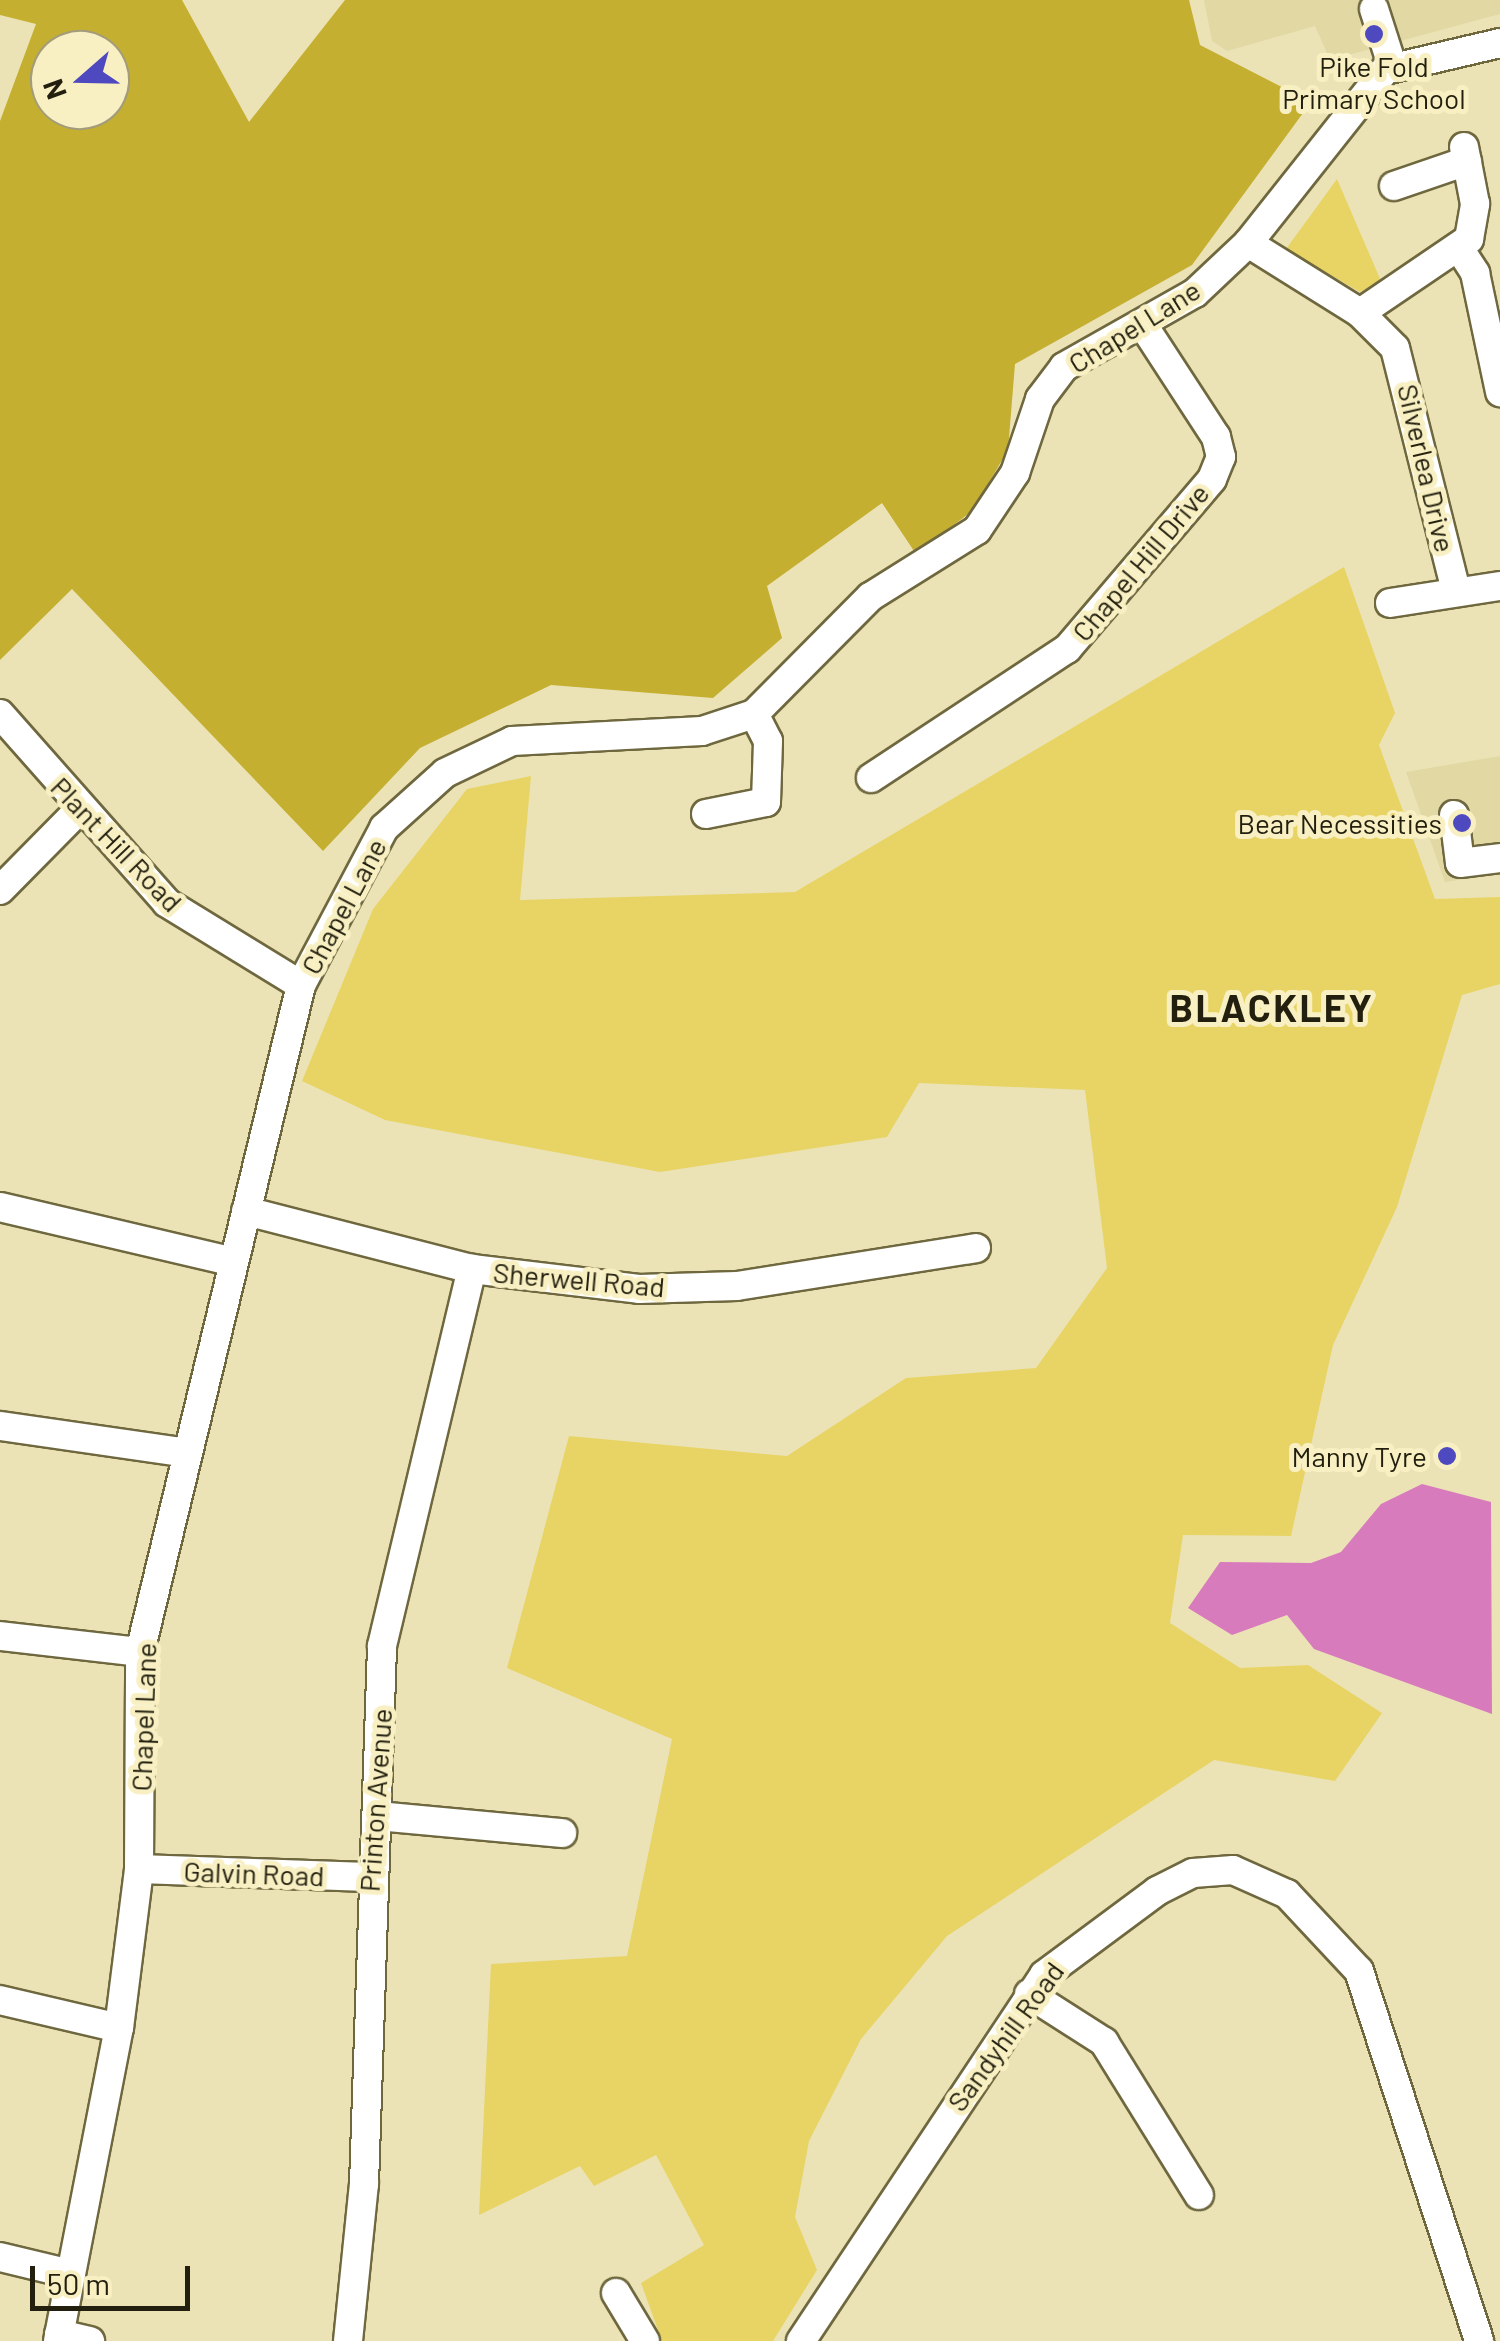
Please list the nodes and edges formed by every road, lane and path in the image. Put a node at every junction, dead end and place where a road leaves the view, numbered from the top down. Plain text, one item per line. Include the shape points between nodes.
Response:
1 (1374, 8) dead end
2 (1500, 44) edge
3 (1392, 66) junction
4 (1394, 186) dead end
5 (1248, 243) junction
6 (1459, 248) junction
7 (1360, 314) junction
8 (1143, 325) junction
9 (1500, 392) edge
10 (1500, 586) edge
11 (1456, 591) junction
12 (1390, 603) dead end
13 (0, 714) edge
14 (754, 714) junction
15 (871, 778) dead end
16 (78, 810) junction
17 (706, 814) dead end
18 (1454, 815) dead end
19 (1500, 858) edge
20 (0, 890) edge
21 (301, 984) junction
22 (0, 1207) edge
23 (246, 1211) junction
24 (976, 1248) dead end
25 (234, 1262) junction
26 (472, 1269) junction
27 (0, 1426) edge
28 (186, 1453) junction
29 (0, 1636) edge
30 (140, 1652) junction
31 (378, 1816) junction
32 (562, 1833) dead end
33 (140, 1869) junction
34 (368, 1877) junction
35 (1030, 1994) junction
36 (0, 2000) edge
37 (120, 2028) junction
38 (1198, 2195) dead end
39 (0, 2257) edge
40 (71, 2274) junction
41 (616, 2293) dead end
42 (58, 2337) edge
43 (90, 2341) edge
44 (348, 2341) edge
45 (645, 2341) edge
46 (801, 2341) edge
47 (1479, 2341) edge

1 - 3 street
2 - 3 street
3 - 5 street, Chapel Lane
4 - 6 street via 1466,154 1476,215
5 - 7 street, Silverlea Drive
5 - 8 street, Chapel Lane
6 - 7 street
6 - 9 street via 1475,273
7 - 11 street, Silverlea Drive via 1404,366
8 - 14 street, Chapel Lane via 1050,383 1016,472 977,530 870,598
8 - 15 street, Chapel Hill Drive via 1216,437 1222,456 1212,478 1089,630
10 - 11 street
11 - 12 street
13 - 16 street, Plant Hill Road
14 - 17 street via 768,741 766,802
14 - 21 street, Chapel Lane via 702,730 512,740 468,758 384,828
16 - 20 street
16 - 21 street, Plant Hill Road via 167,903
18 - 19 street via 1460,863
21 - 23 street, Chapel Lane
22 - 25 street
23 - 25 street, Chapel Lane
23 - 26 street, Sherwell Road
24 - 26 street, Sherwell Road via 738,1286 639,1289
25 - 28 street, Chapel Lane
26 - 31 street, Printon Avenue via 382,1646
27 - 28 street
28 - 30 street, Chapel Lane
29 - 30 street
30 - 33 street, Chapel Lane
31 - 32 street
31 - 34 street, Printon Avenue
33 - 34 street, Galvin Road
33 - 37 street, Chapel Lane
34 - 44 street, Printon Avenue via 367,2114
35 - 38 street via 1104,2042
35 - 46 street, Sandyhill Road
35 - 47 street, Sandyhill Road via 1067,1952 1193,1873 1232,1870 1288,1894 1336,1939 1371,1995
36 - 37 street
37 - 40 street, Chapel Lane
39 - 40 street
40 - 42 street, Chapel Lane
41 - 45 street
42 - 43 street

